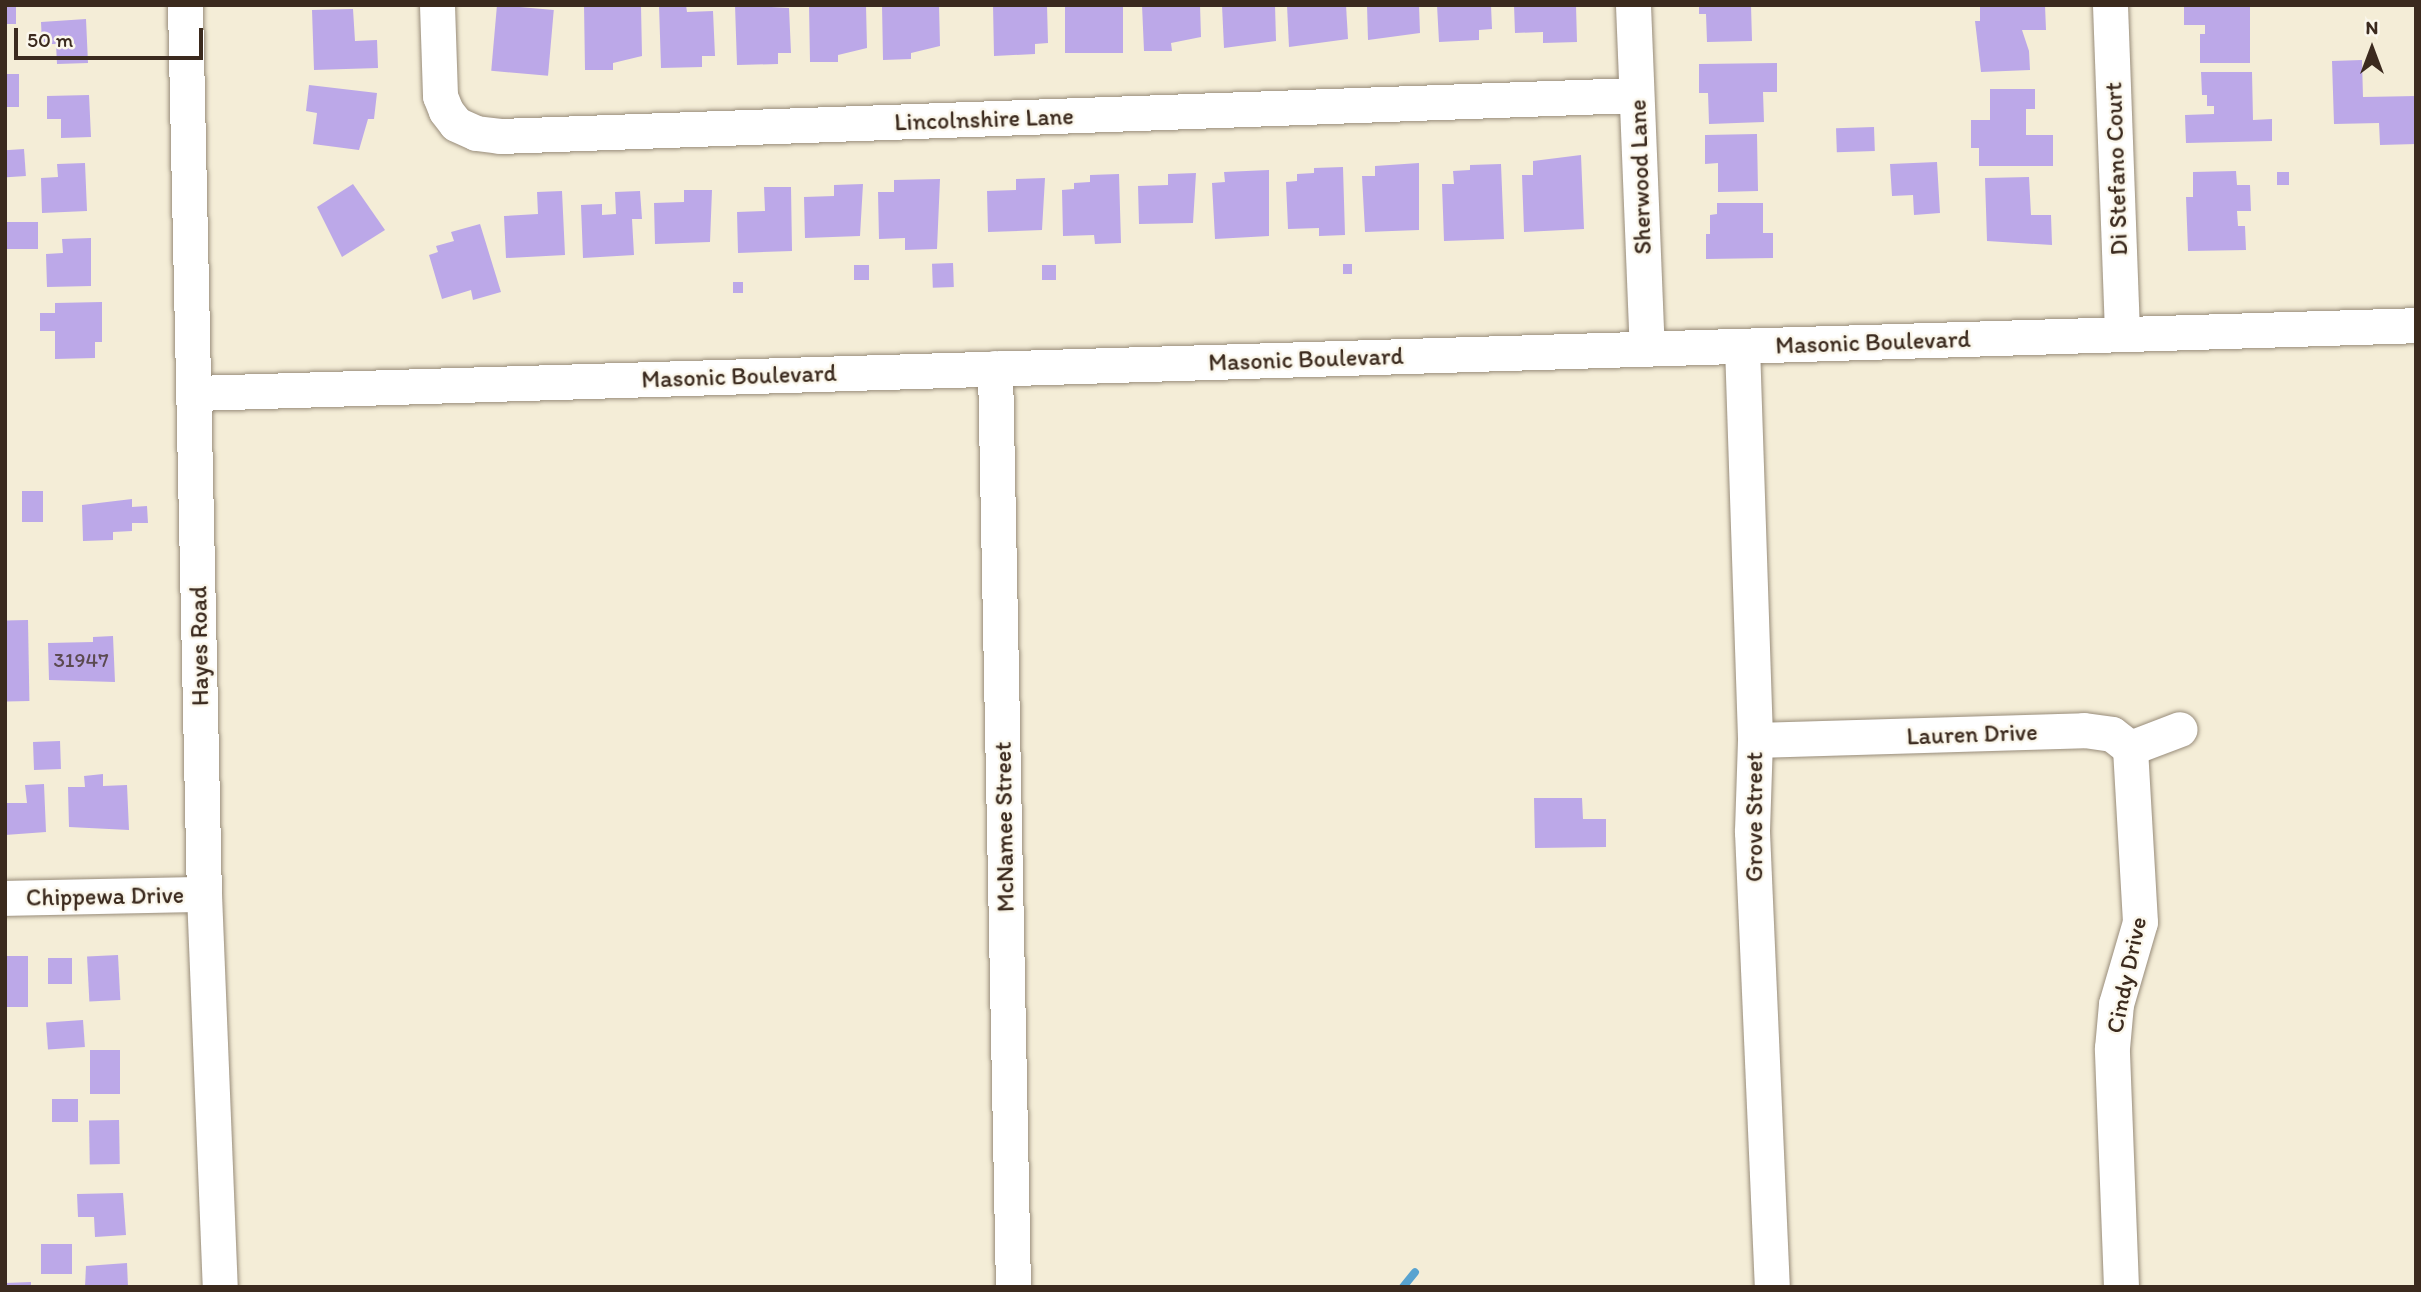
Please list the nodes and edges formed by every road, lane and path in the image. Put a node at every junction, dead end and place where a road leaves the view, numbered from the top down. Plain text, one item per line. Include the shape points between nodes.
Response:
1 (185, 5) edge
2 (437, 5) edge
3 (1633, 5) edge
4 (2110, 5) edge
5 (1636, 96) junction
6 (2416, 325) edge
7 (2122, 333) junction
8 (1742, 346) junction
9 (1647, 349) junction
10 (995, 368) junction
11 (197, 393) junction
12 (2180, 729) dead end
13 (1755, 740) junction
14 (2130, 748) junction
15 (204, 894) junction
16 (5, 898) edge
17 (220, 1287) edge
18 (1013, 1287) edge
19 (1772, 1287) edge
20 (2121, 1287) edge

1 - 11 street, Hayes Road
2 - 5 street, Lincolnshire Lane via 440,96 446,111 456,124 500,136
3 - 5 street, Sherwood Lane
4 - 7 street, Di Stefano Court
5 - 9 street, Sherwood Lane
6 - 7 street, Masonic Boulevard
7 - 8 street, Masonic Boulevard
8 - 9 street, Masonic Boulevard
8 - 13 street, Grove Street
9 - 10 street, Masonic Boulevard
10 - 11 street, Masonic Boulevard
10 - 18 street, McNamee Street
11 - 15 street, Hayes Road
12 - 14 street
13 - 14 street, Lauren Drive via 2084,730 2112,734
13 - 19 street, Grove Street via 1752,832
14 - 20 street, Cindy Drive via 2140,922 2116,1004 2112,1048
15 - 16 street, Chippewa Drive
15 - 17 street, Hayes Road

